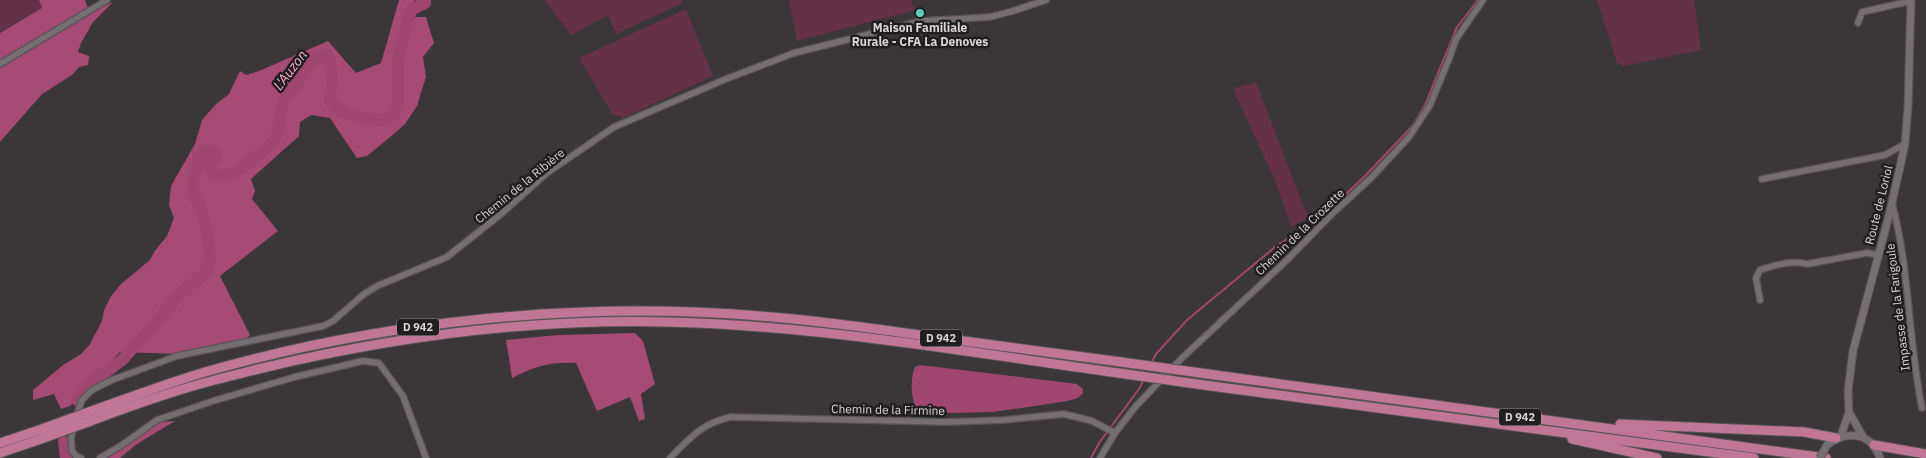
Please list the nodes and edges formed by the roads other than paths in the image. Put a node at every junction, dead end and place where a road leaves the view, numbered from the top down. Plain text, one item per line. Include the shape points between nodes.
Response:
1 (107, 0) edge
2 (1046, 0) edge
3 (1483, 0) edge
4 (1911, 0) edge
5 (1858, 23) dead end
6 (0, 64) edge
7 (1905, 144) junction
8 (1762, 178) dead end
9 (1892, 203) junction
10 (1878, 255) junction
11 (1760, 300) dead end
12 (1922, 408) dead end
13 (1849, 412) junction
14 (1525, 417) junction
15 (87, 418) junction
16 (1525, 427) junction
17 (40, 434) junction
18 (1114, 434) junction
19 (1839, 437) junction
20 (1863, 438) junction
21 (0, 443) edge
22 (1878, 452) edge
23 (0, 453) edge
24 (1926, 454) edge
25 (82, 458) edge
26 (100, 458) edge
27 (426, 458) edge
28 (670, 458) edge
29 (1100, 458) edge
30 (1657, 458) edge
31 (1754, 458) edge
32 (1820, 458) edge
33 (1826, 458) edge

1 - 6 street
2 - 25 street, Chemin de la Ribière via 990,17 922,21 794,53 614,127 547,173 447,256 377,286 328,323 177,356 92,390 82,400 71,438 72,451
3 - 18 street, Chemin de la Crozette via 1456,38 1430,105 1409,137 1286,261 1182,358
4 - 5 street via 1862,12
4 - 7 street, Route de Loriol
7 - 8 street via 1885,155
7 - 9 street, Route de Loriol
9 - 10 street, Route de Loriol
9 - 12 street, Impasse de la Farigoule via 1907,285
10 - 11 street via 1867,253 1760,270 1756,278
10 - 13 street, Route de Loriol via 1853,352
13 - 19 street, Route de Loriol
13 - 20 street, Route de Loriol
14 - 15 highway, D 942, bridge via 853,326 760,316 657,312 520,316 391,331 205,372
14 - 19 highway, D 942 via 1624,425 1804,432
14 - 33 highway, D 942
15 - 16 highway, D 942, bridge via 209,381 390,342 520,327 695,323 851,336
15 - 17 highway, D 942, bridge
16 - 30 highway, D 942
16 - 31 highway, D 942
17 - 21 highway, D 942
17 - 23 highway, D 942
18 - 28 street, Chemin de la Firmine via 1092,421 1064,414 956,422 731,417 708,423
18 - 29 street, Chemin de la Crozette
19 - 20 street, Route de Loriol via 1852,435
19 - 32 street, bridge via 1827,445
20 - 22 street, Route de Loriol
22 - 24 highway
26 - 27 street via 157,420 223,398 363,361 379,363 400,390

